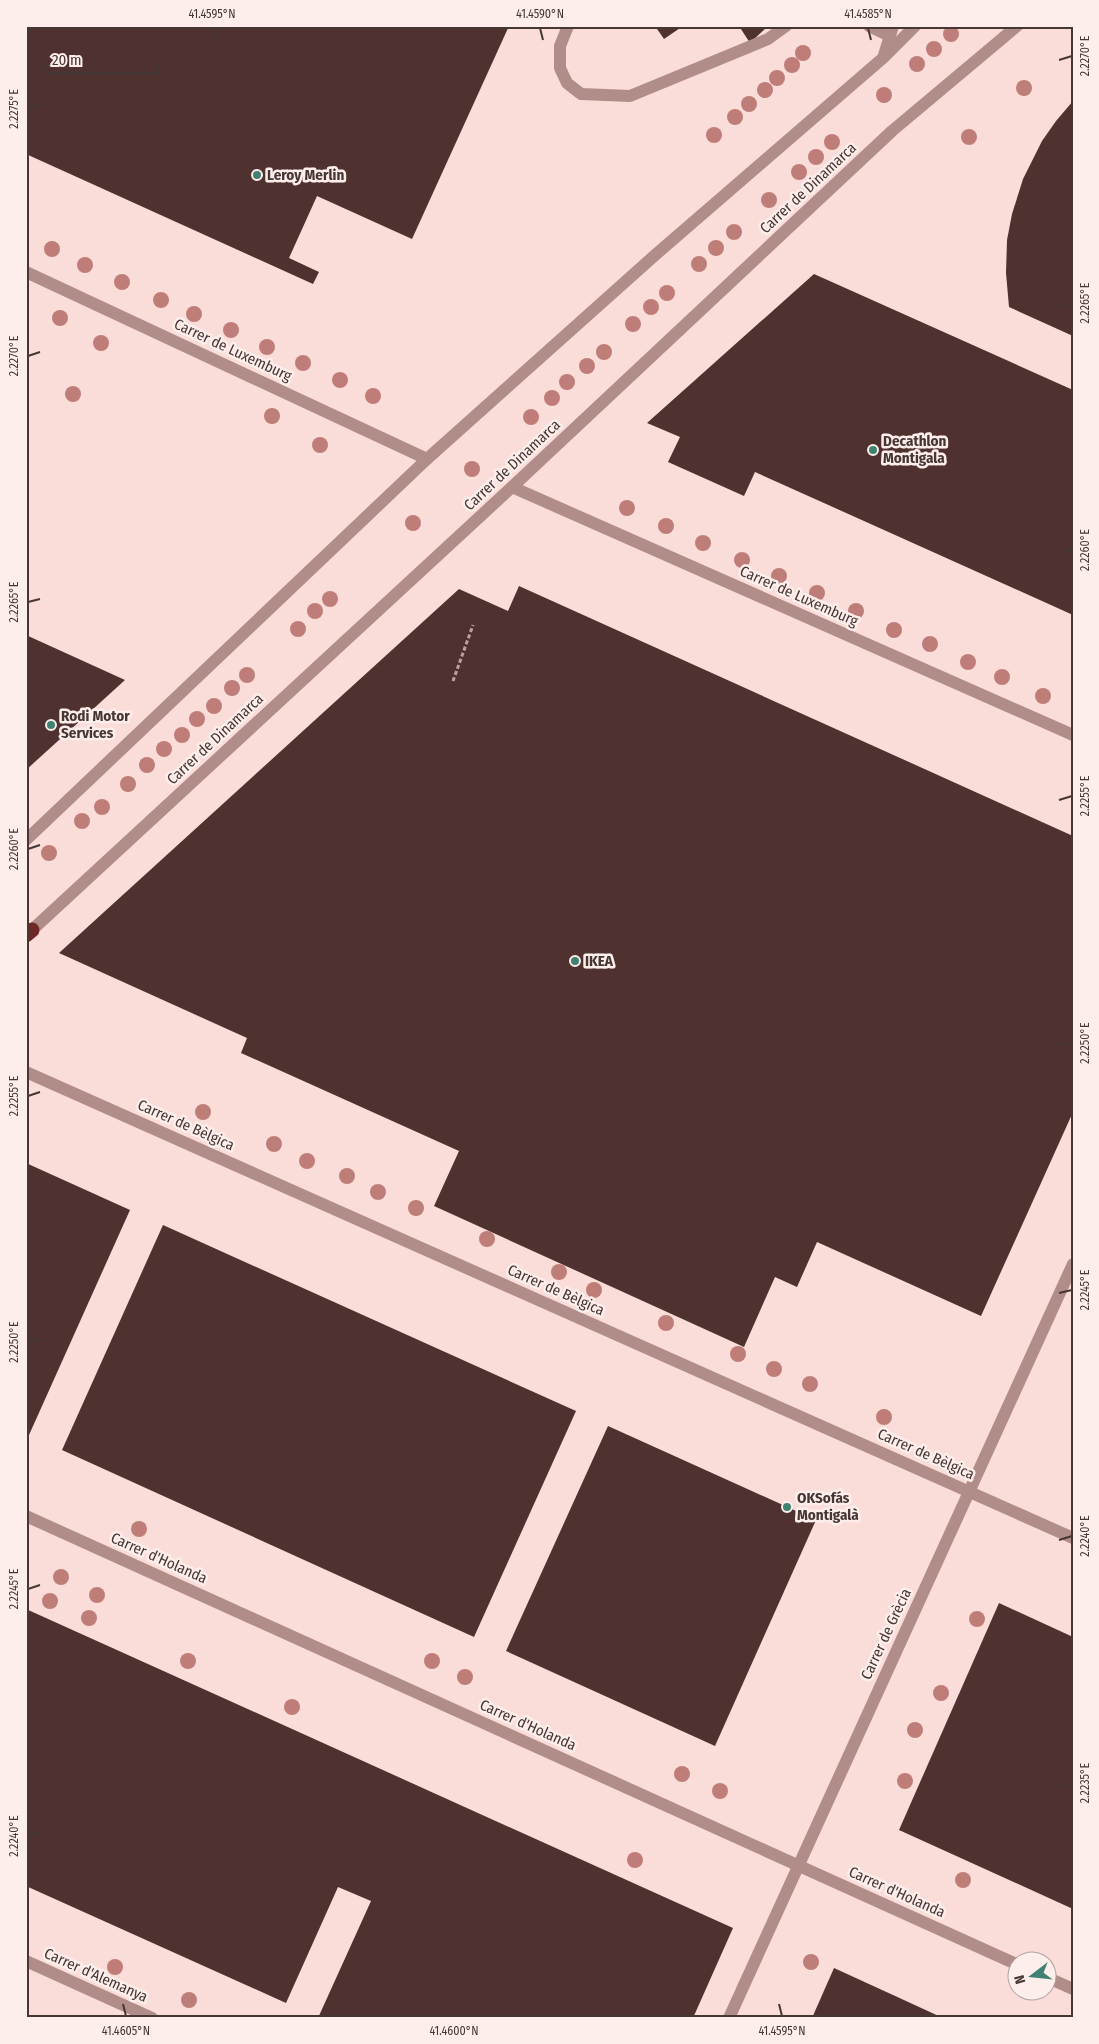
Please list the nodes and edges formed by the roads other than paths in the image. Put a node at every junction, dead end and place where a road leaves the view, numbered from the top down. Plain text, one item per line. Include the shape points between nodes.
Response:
1 (568, 26) edge
2 (786, 26) edge
3 (869, 26) edge
4 (915, 26) edge
5 (1017, 26) edge
6 (891, 31) edge
7 (883, 58) junction
8 (26, 272) edge
9 (427, 459) junction
10 (512, 487) junction
11 (1073, 735) edge
12 (26, 840) edge
13 (28, 932) edge
14 (26, 1072) edge
15 (1073, 1264) edge
16 (969, 1491) junction
17 (26, 1516) edge
18 (1073, 1538) edge
19 (798, 1865) junction
20 (1006, 1959) edge
21 (26, 1961) edge
22 (1056, 1981) edge
23 (1073, 1989) edge
24 (152, 2018) edge
25 (729, 2018) edge

1 - 2 street via 560,46 560,68 567,83 581,94 630,96 768,39
3 - 6 street
4 - 7 street
5 - 10 street, Carrer de Dinamarca via 892,131
6 - 7 street
7 - 9 street via 654,256
8 - 9 street, Carrer de Luxemburg
9 - 12 street
10 - 11 street, Carrer de Luxemburg
10 - 13 street, Carrer de Dinamarca
14 - 16 street, Carrer de Bèlgica
15 - 16 street, Carrer de Grècia
16 - 18 street, Carrer de Bèlgica
16 - 19 street, Carrer de Grècia
17 - 19 street, Carrer d'Holanda
19 - 20 street, Carrer d'Holanda
19 - 25 street, Carrer de Grècia
21 - 24 street, Carrer d'Alemanya
22 - 23 street

